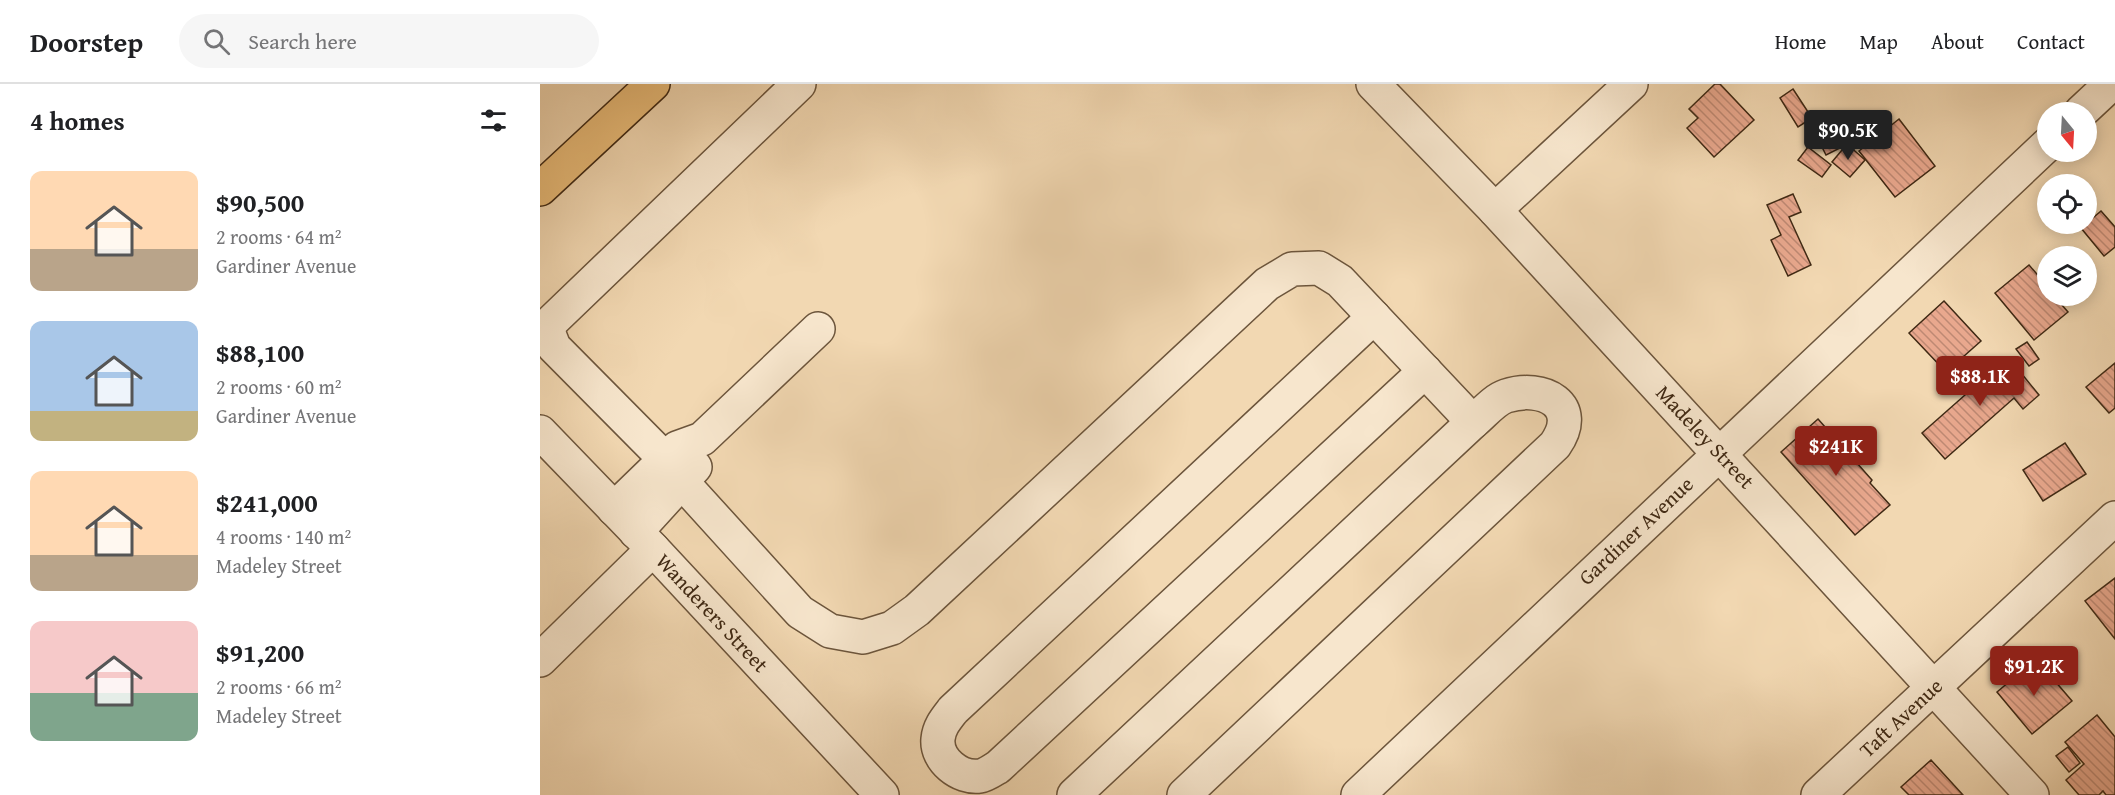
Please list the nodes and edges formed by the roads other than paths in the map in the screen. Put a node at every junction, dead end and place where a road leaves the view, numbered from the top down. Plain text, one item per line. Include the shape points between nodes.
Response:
1 (653, 84) edge
2 (799, 84) edge
3 (1373, 84) edge
4 (1631, 84) edge
5 (2111, 84) edge
6 (2092, 102) edge
7 (2037, 154) edge
8 (540, 189) edge
9 (1495, 210) junction
10 (1374, 317) junction
11 (818, 329) dead end
12 (1425, 371) junction
13 (1473, 422) junction
14 (540, 432) edge
15 (1719, 453) junction
16 (674, 471) junction
17 (2115, 518) edge
18 (634, 530) junction
19 (540, 660) edge
20 (1935, 687) junction
21 (877, 793) edge
22 (1074, 795) edge
23 (1184, 795) edge
24 (1358, 795) edge
25 (1818, 795) edge
26 (2032, 795) edge

1 - 8 main road
2 - 16 street via 550,323 554,347
3 - 9 street, Madeley Street
4 - 9 street
5 - 6 street
7 - 15 street, Gardiner Avenue
9 - 15 street, Madeley Street
10 - 12 street
10 - 12 street via 954,710 941,726 938,742 946,763 963,774 981,776 998,767
10 - 16 street via 1340,281 1319,268 1292,269 1267,285 917,610 892,628 863,637 830,631 800,612
11 - 16 street via 702,439 697,465
12 - 13 street
13 - 22 street
13 - 23 street via 1503,397 1524,392 1543,393 1557,402 1565,418 1564,432 1555,445
14 - 18 street, Wanderers Street
15 - 20 street, Madeley Street
15 - 24 street, Gardiner Avenue
16 - 18 street
17 - 20 street, Taft Avenue
18 - 19 street
18 - 21 street, Wanderers Street
20 - 25 street, Taft Avenue
20 - 26 street, Madeley Street

